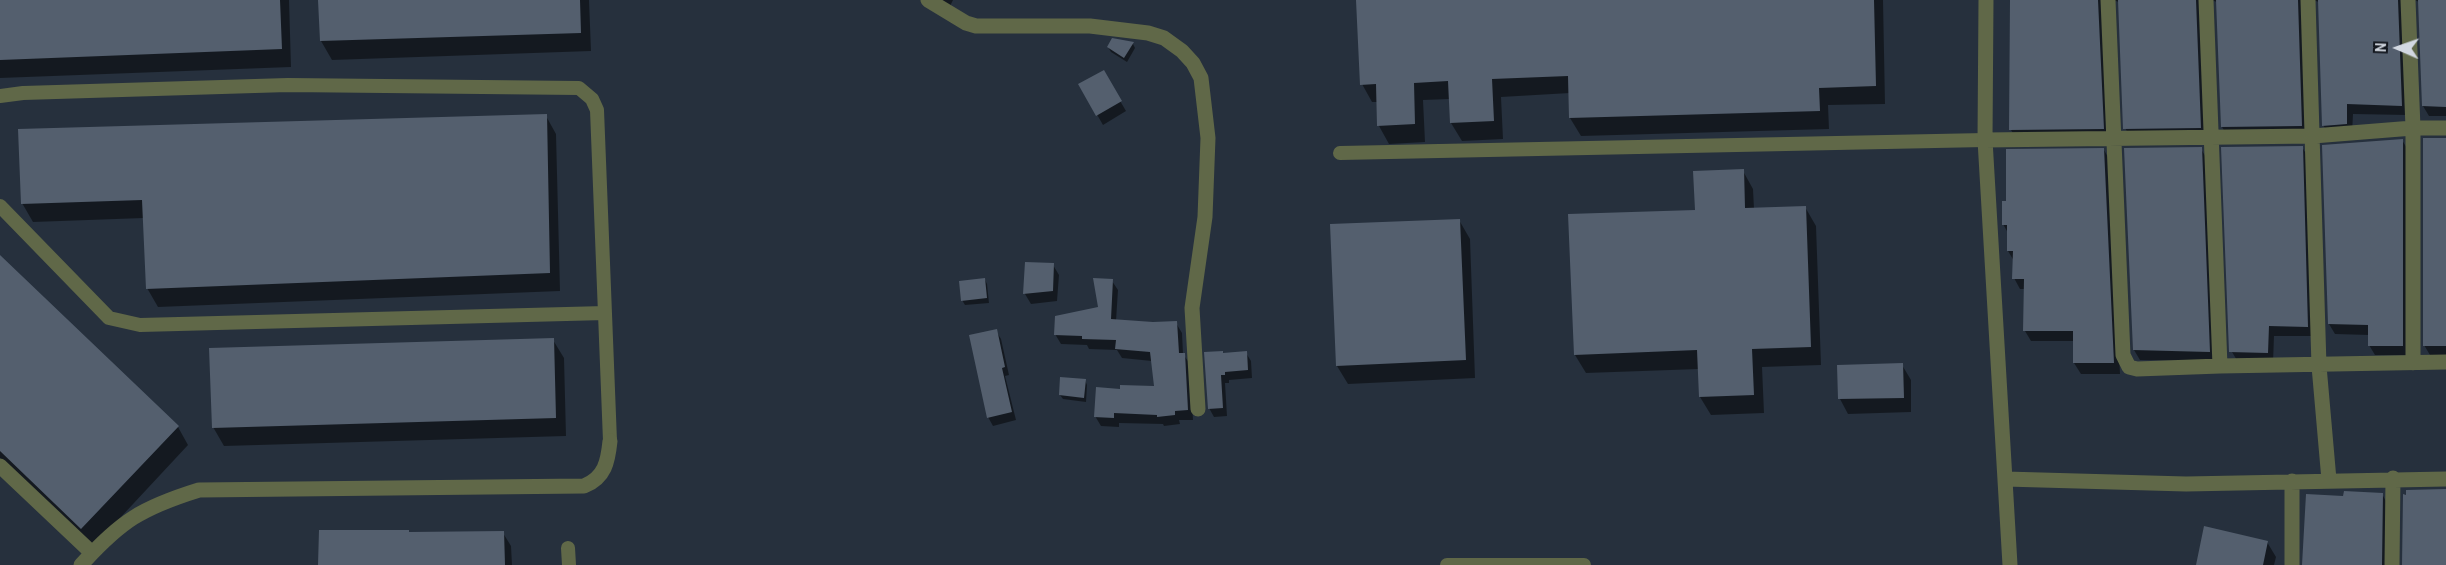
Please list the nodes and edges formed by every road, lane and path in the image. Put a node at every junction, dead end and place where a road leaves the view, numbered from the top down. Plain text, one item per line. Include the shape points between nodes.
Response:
1 (928, 0) edge
2 (1986, 0) edge
3 (2108, 0) edge
4 (2206, 0) edge
5 (2308, 0) edge
6 (2408, 0) edge
7 (0, 96) edge
8 (2413, 128) junction
9 (2446, 128) edge
10 (2313, 136) junction
11 (2212, 139) junction
12 (1985, 140) junction
13 (2115, 140) junction
14 (1340, 153) dead end
15 (0, 206) edge
16 (605, 313) junction
17 (2446, 362) edge
18 (2413, 363) junction
19 (2220, 366) junction
20 (2319, 366) junction
21 (1198, 409) dead end
22 (610, 441) joint
23 (0, 466) edge
24 (2393, 478) junction
25 (2005, 479) junction
26 (2446, 479) edge
27 (2330, 480) junction
28 (2292, 482) junction
29 (568, 548) dead end
30 (92, 553) junction
31 (81, 565) edge
32 (569, 565) edge
33 (1447, 565) edge
34 (1584, 565) edge
35 (2010, 565) edge
36 (2292, 565) edge
37 (2392, 565) edge

1 - 21 street via 976,26 1090,26 1148,33 1164,38 1193,63 1202,78 1208,138 1205,217 1192,308
2 - 12 street
3 - 13 street
4 - 11 street
5 - 10 street
6 - 8 street
7 - 16 lane via 288,85 579,88 592,99 597,110
8 - 9 street
8 - 10 street
8 - 18 street
10 - 11 street
10 - 20 street
11 - 13 street
11 - 19 street
12 - 13 street
12 - 14 lane
12 - 25 street
13 - 19 street via 2122,344 2126,362 2137,369
15 - 16 lane via 109,318 140,325
16 - 22 lane
17 - 18 street
18 - 20 street
19 - 20 street
20 - 27 street
22 - 30 street via 608,463 593,483 584,486 199,490 133,516
23 - 30 street
24 - 26 street
24 - 27 street
24 - 37 street
25 - 28 street via 2186,484
25 - 35 street
27 - 28 street
28 - 36 street
29 - 32 lane
30 - 31 street
33 - 34 lane

